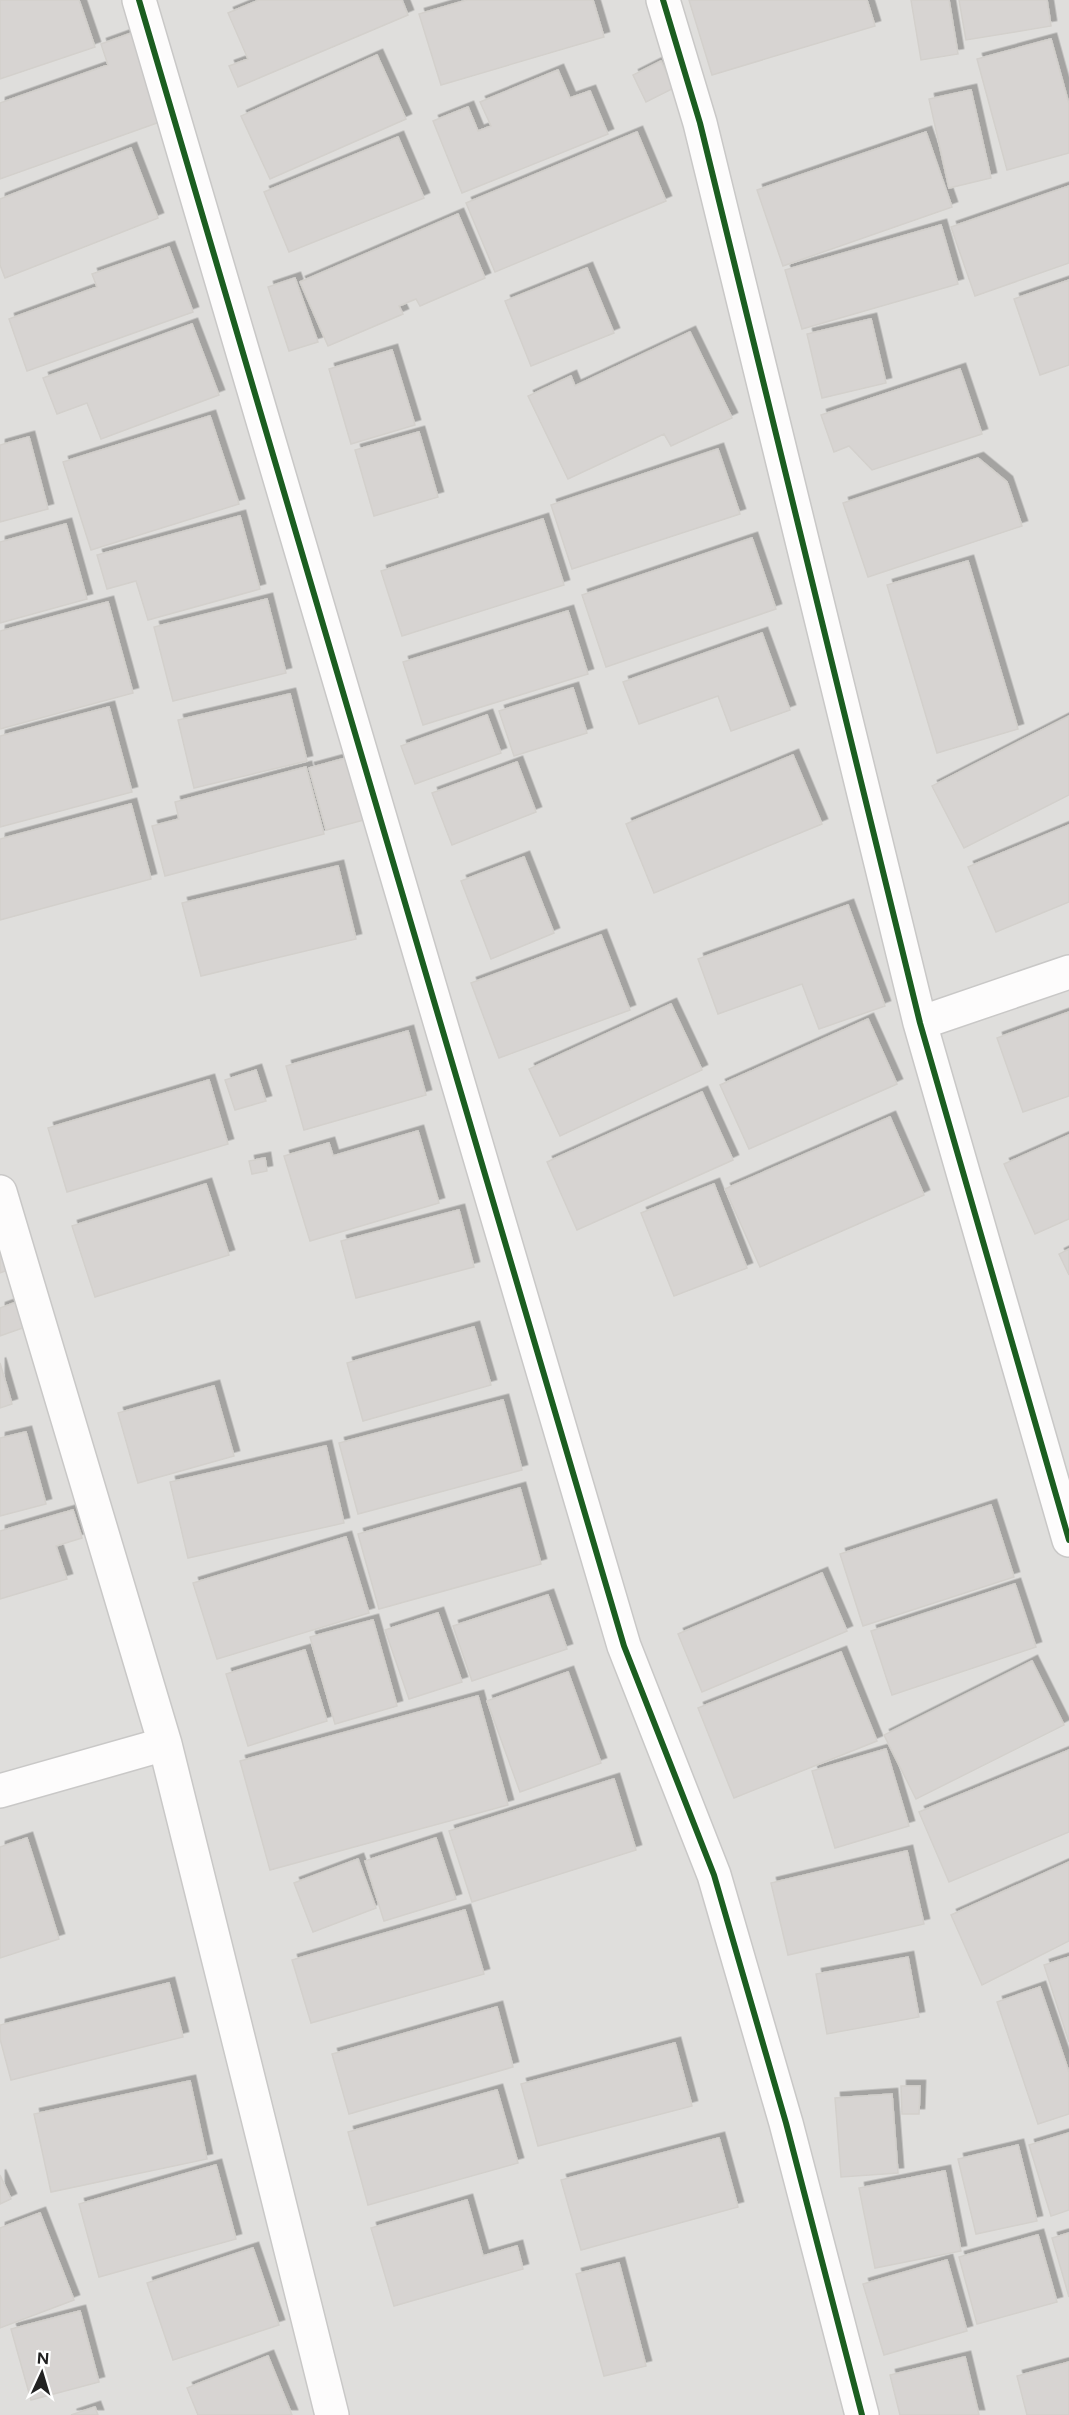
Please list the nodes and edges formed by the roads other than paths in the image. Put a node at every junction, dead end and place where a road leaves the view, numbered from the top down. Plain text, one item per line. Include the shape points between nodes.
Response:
1 (139, 0) edge
2 (663, 0) edge
3 (1069, 972) edge
4 (920, 1023) junction
5 (0, 1192) edge
6 (1069, 1540) edge
7 (165, 1744) junction
8 (0, 1791) edge
9 (332, 2415) edge
10 (862, 2415) edge

1 - 10 street via 624,1646 714,1875 786,2123
2 - 4 street via 700,123
3 - 4 street
4 - 6 street
5 - 7 street
7 - 8 street
7 - 9 street

